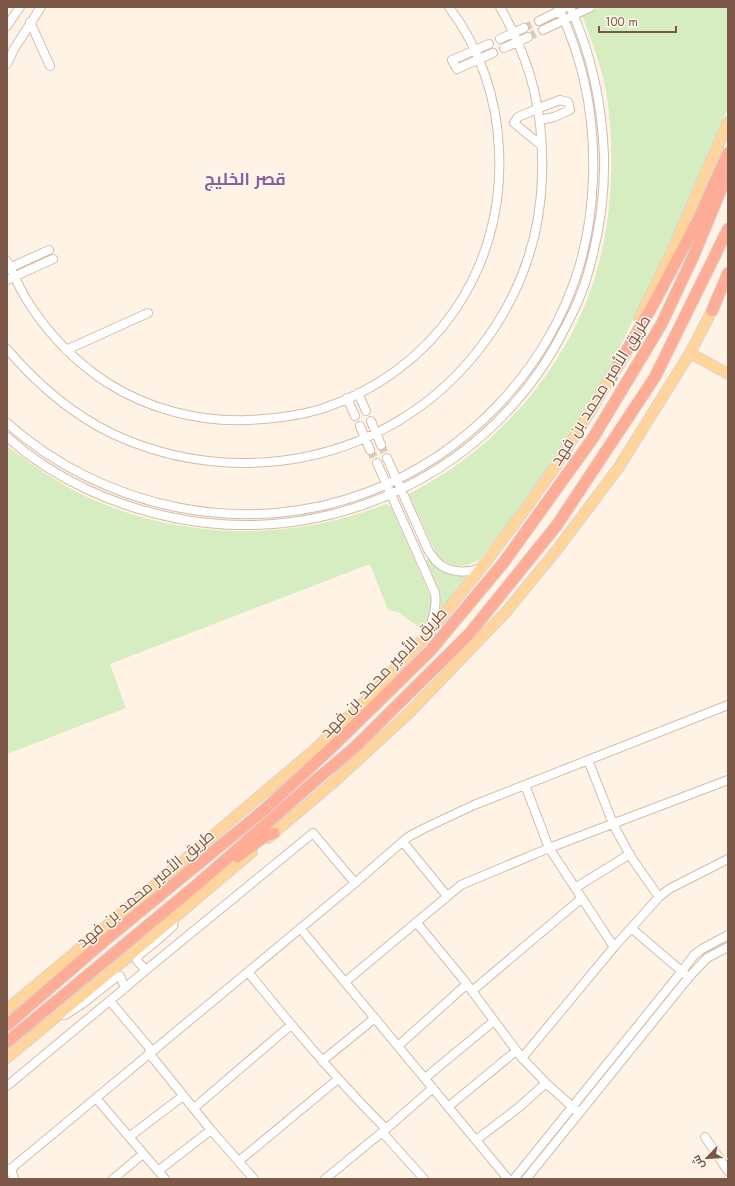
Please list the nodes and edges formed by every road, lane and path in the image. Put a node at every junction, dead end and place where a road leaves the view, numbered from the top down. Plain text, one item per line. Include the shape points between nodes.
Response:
1 (20, 7) edge
2 (40, 7) edge
3 (449, 7) edge
4 (500, 7) edge
5 (569, 7) edge
6 (591, 7) edge
7 (559, 9) edge
8 (574, 15) junction
9 (564, 20) junction
10 (539, 21) tunnel mouth
11 (30, 22) junction
12 (7, 26) edge
13 (524, 28) tunnel mouth
14 (543, 30) tunnel mouth
15 (514, 32) junction
16 (528, 37) tunnel mouth
17 (500, 39) dead end
18 (518, 41) junction
19 (489, 44) dead end
20 (504, 48) dead end
21 (474, 50) junction
22 (493, 53) dead end
23 (478, 59) junction
24 (7, 64) edge
25 (50, 66) dead end
26 (538, 108) junction
27 (540, 120) junction
28 (728, 122) edge
29 (542, 146) junction
30 (728, 153) edge
31 (728, 173) edge
32 (728, 229) edge
33 (49, 250) dead end
34 (53, 259) dead end
35 (8, 266) edge
36 (728, 273) edge
37 (11, 278) edge
38 (728, 279) edge
39 (712, 311) junction
40 (148, 313) dead end
41 (7, 349) edge
42 (66, 350) junction
43 (690, 353) junction
44 (616, 369) junction
45 (728, 374) edge
46 (358, 393) junction
47 (347, 398) junction
48 (366, 411) dead end
49 (355, 416) dead end
50 (370, 421) dead end
51 (7, 423) edge
52 (360, 426) dead end
53 (376, 433) junction
54 (7, 437) edge
55 (365, 438) junction
56 (381, 445) tunnel mouth
57 (370, 450) tunnel mouth
58 (387, 458) tunnel mouth
59 (376, 463) tunnel mouth
60 (397, 479) junction
61 (386, 484) junction
62 (401, 489) junction
63 (391, 494) junction
64 (482, 567) junction
65 (427, 635) junction
66 (728, 705) edge
67 (588, 760) junction
68 (728, 780) edge
69 (525, 785) junction
70 (613, 823) junction
71 (274, 833) junction
72 (402, 842) junction
73 (549, 848) junction
74 (630, 854) junction
75 (728, 859) edge
76 (209, 873) junction
77 (355, 883) junction
78 (575, 888) junction
79 (447, 896) junction
80 (659, 897) junction
81 (582, 898) junction
82 (174, 918) junction
83 (416, 922) junction
84 (300, 928) junction
85 (631, 928) junction
86 (728, 935) edge
87 (614, 947) junction
88 (728, 947) edge
89 (146, 970) junction
90 (682, 971) junction
91 (248, 972) junction
92 (689, 977) junction
93 (345, 982) junction
94 (125, 988) junction
95 (470, 988) junction
96 (110, 1001) junction
97 (7, 1009) edge
98 (375, 1018) junction
99 (494, 1021) junction
100 (48, 1024) junction
101 (7, 1025) edge
102 (292, 1025) junction
103 (7, 1042) edge
104 (398, 1046) junction
105 (516, 1051) junction
106 (151, 1052) junction
107 (7, 1058) edge
108 (522, 1058) junction
109 (322, 1061) junction
110 (425, 1078) junction
111 (338, 1079) junction
112 (546, 1083) junction
113 (7, 1086) edge
114 (433, 1088) junction
115 (184, 1096) junction
116 (96, 1098) junction
117 (448, 1107) junction
118 (572, 1107) junction
119 (194, 1108) junction
120 (580, 1113) junction
121 (211, 1130) junction
122 (384, 1130) junction
123 (129, 1137) junction
124 (705, 1137) dead end
125 (476, 1140) junction
126 (143, 1154) junction
127 (239, 1161) junction
128 (9, 1170) edge
129 (158, 1171) junction
130 (728, 1171) edge
131 (14, 1179) edge
132 (113, 1179) edge
133 (164, 1179) edge
134 (254, 1179) edge
135 (325, 1179) edge
136 (424, 1179) edge
137 (508, 1179) edge
138 (514, 1179) edge
139 (526, 1179) edge

1 - 12 street
2 - 11 street
3 - 21 street
4 - 15 street
5 - 7 street
5 - 8 street
6 - 8 street
7 - 9 street
7 - 10 street
8 - 9 street
8 - 62 street via 586,45 594,76 603,134 601,214 594,253 585,282 555,348 534,380 508,411 451,460
9 - 14 street
9 - 60 street via 582,71 592,135 590,212 578,272 546,343 500,404 445,451
11 - 24 street
11 - 25 street
13 - 15 street
15 - 17 street
15 - 18 street
16 - 18 street
18 - 20 street
18 - 26 street via 528,65
19 - 21 street
21 - 23 street
21 - 23 street via 452,60 457,69
22 - 23 street
23 - 46 street via 490,89 500,164 498,199 483,256 465,295 432,339 398,369
26 - 27 street
26 - 27 street via 560,100 568,102 570,110
26 - 29 street via 518,117 514,123
27 - 29 street
28 - 44 main road via 672,251
29 - 53 street via 542,190 534,239 523,273 502,317 463,369 442,389 416,410
30 - 44 highway via 698,220
31 - 101 highway, طريق الأمير محمد بن فهد via 661,325 593,438 504,562 430,651 264,810 103,942
32 - 76 highway, طريق الأمير محمد بن فهد via 655,377 557,525 470,632 393,710 354,748
33 - 35 street
34 - 37 street
35 - 37 street
36 - 39 highway
37 - 42 street via 38,317
38 - 39 main road
39 - 43 main road
40 - 42 street
41 - 55 street via 37,382 84,418 117,436 168,454 214,462 264,463 313,456
42 - 47 street via 95,374 130,395 179,414 200,418 278,418 315,410
43 - 45 main road
43 - 71 main road via 619,467 506,612 409,713
44 - 64 main road via 557,464
46 - 47 street
46 - 48 street
47 - 49 street
50 - 53 street
51 - 61 street via 46,453 90,479 156,503 190,510 228,514 290,511 340,501
52 - 55 street
53 - 55 street
53 - 56 street
54 - 63 street via 51,469 86,489 121,504 188,521 228,525 291,522 347,510
55 - 57 street
58 - 60 street
59 - 61 street
60 - 61 street
60 - 62 street
61 - 63 street
62 - 63 street
62 - 64 street via 429,552 437,562 452,570 471,571
63 - 65 street via 435,593 436,608
64 - 65 main road
65 - 97 main road via 368,698 314,750
66 - 67 street
67 - 69 street
67 - 70 street
68 - 70 street
69 - 72 street via 444,819
69 - 73 street
70 - 73 street
70 - 74 street
71 - 76 highway via 265,836 221,869
71 - 82 main road
72 - 77 street
72 - 79 street
73 - 78 street
73 - 79 street via 461,885
74 - 78 street
74 - 80 street
75 - 80 street via 669,889
76 - 103 highway, طريق الأمير محمد بن فهد
77 - 84 street
77 - 89 street via 313,833
78 - 81 street
79 - 83 street
80 - 85 street
81 - 87 street
81 - 95 street
82 - 89 street via 173,926 138,956 137,961
82 - 100 main road
83 - 93 street
83 - 95 street
84 - 91 street
84 - 93 street
85 - 87 street
85 - 90 street
86 - 90 street via 694,955
87 - 108 street
88 - 92 street via 707,958
89 - 94 street
90 - 92 street
90 - 118 street
91 - 102 street
91 - 106 street
92 - 120 street
93 - 98 street
94 - 96 street
94 - 100 street via 120,976 115,978 82,1004
95 - 99 street
95 - 104 street
96 - 106 street
96 - 113 street
98 - 104 street
98 - 109 street
99 - 105 street
99 - 110 street
100 - 107 main road
102 - 109 street
102 - 119 street
104 - 110 street
105 - 108 street
105 - 117 street
106 - 115 street
106 - 116 street
108 - 112 street
109 - 111 street
110 - 114 street
111 - 122 street
111 - 127 street
112 - 118 street
112 - 125 street
114 - 117 street
114 - 122 street
115 - 119 street
115 - 123 street
116 - 123 street
116 - 128 street
117 - 125 street
118 - 120 street
118 - 138 street
119 - 121 street
120 - 139 street
121 - 127 street
121 - 129 street
122 - 135 street
122 - 136 street
123 - 126 street
124 - 130 street
125 - 137 street
126 - 129 street
126 - 132 street
127 - 134 street
128 - 131 street
129 - 133 street

